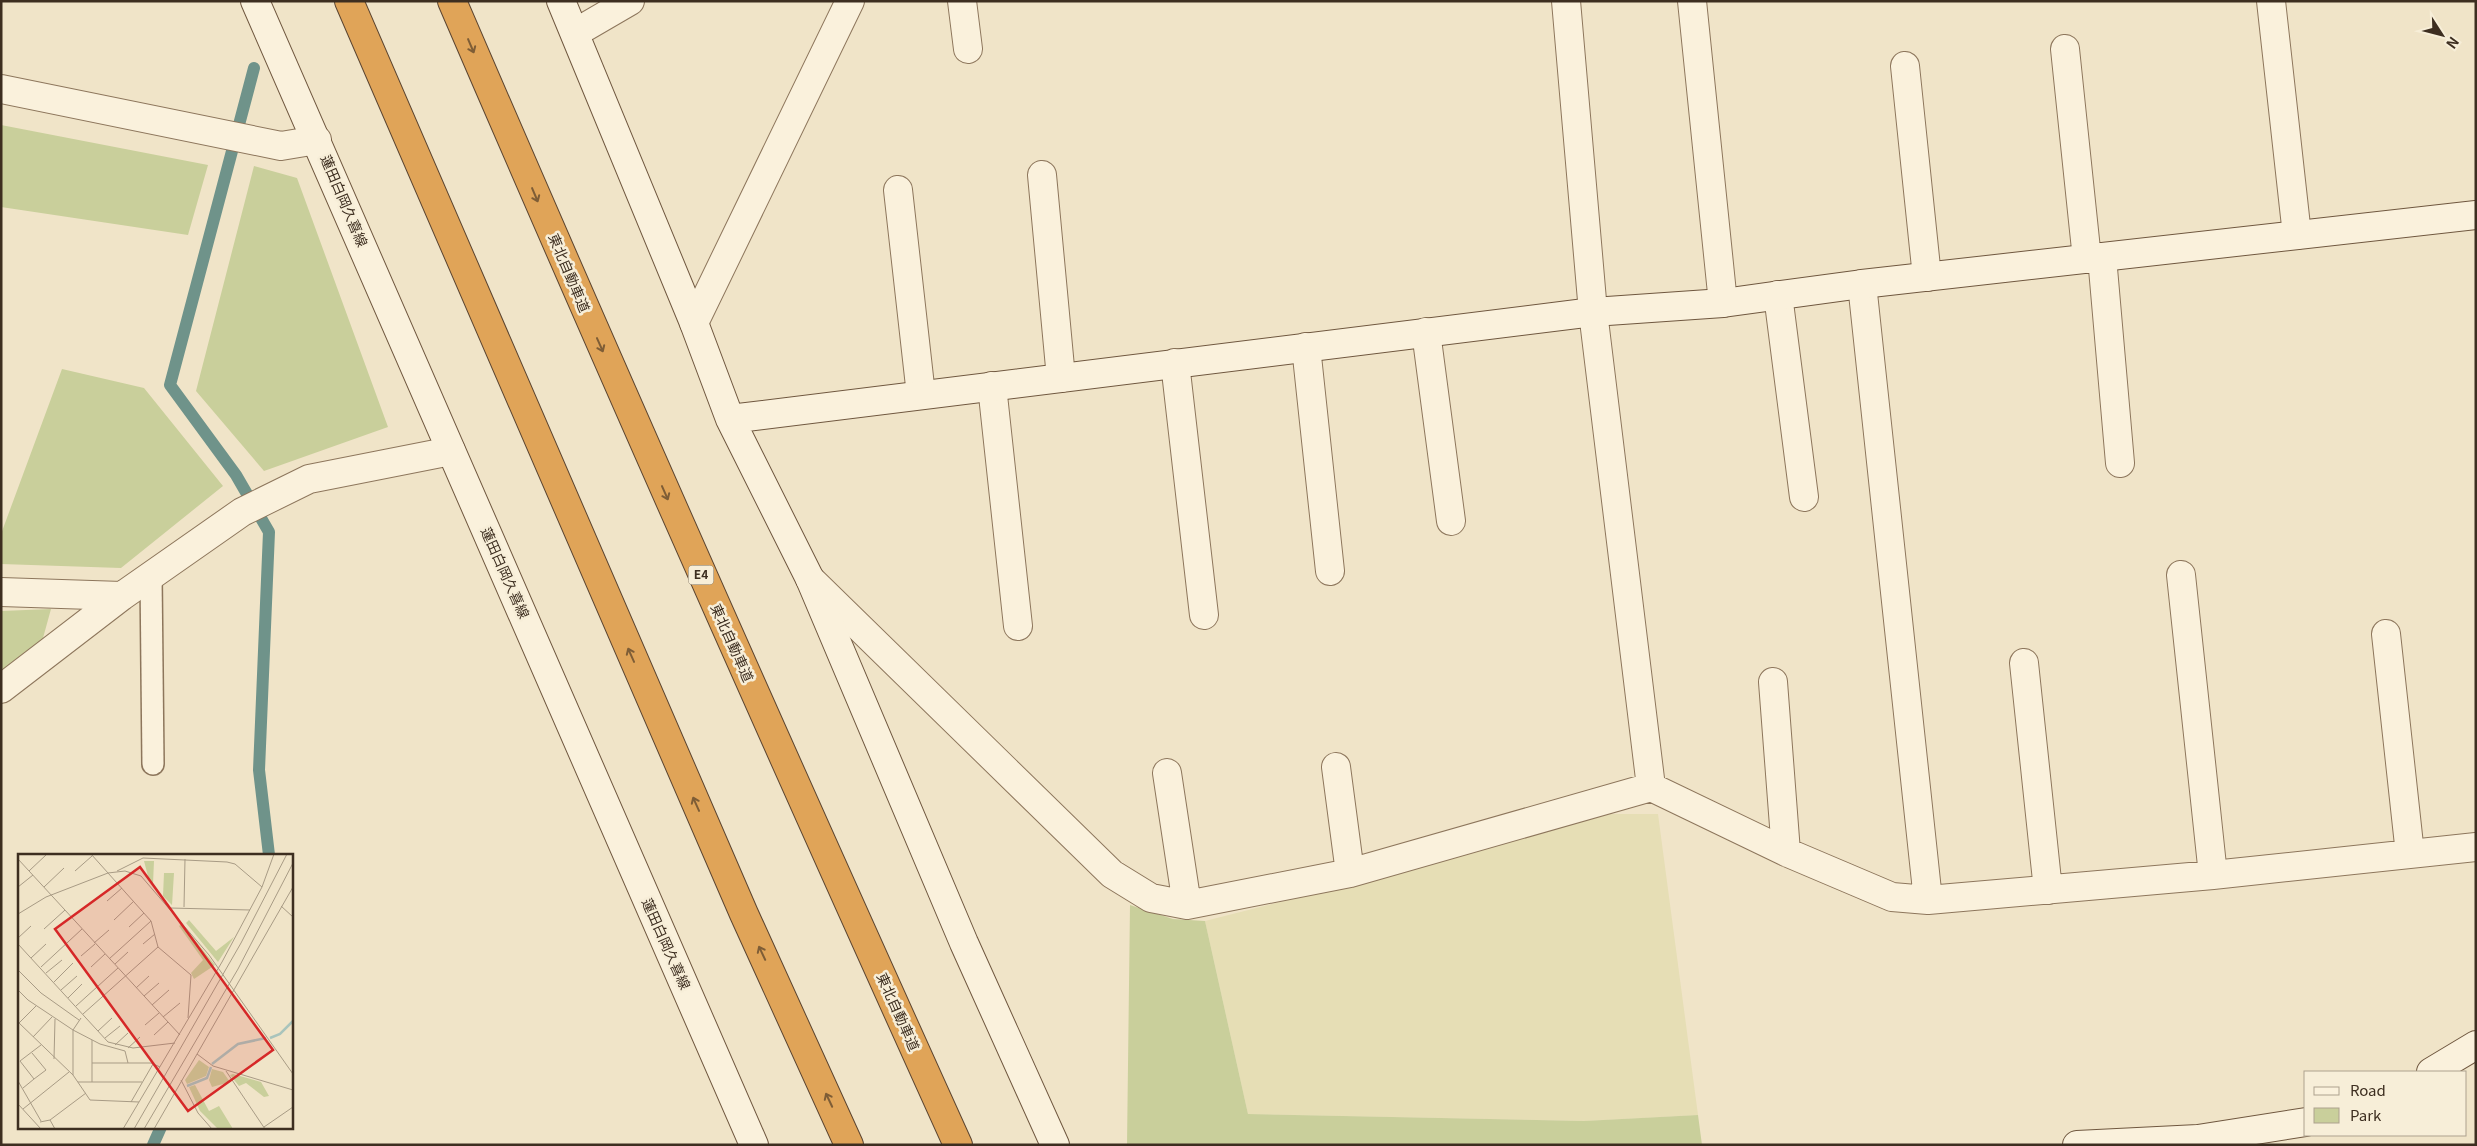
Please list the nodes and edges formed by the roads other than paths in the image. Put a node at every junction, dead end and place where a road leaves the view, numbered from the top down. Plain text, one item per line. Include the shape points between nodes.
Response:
1 (255, 1) edge
2 (349, 1) edge
3 (452, 1) edge
4 (561, 1) edge
5 (630, 1) edge
6 (850, 1) edge
7 (962, 1) edge
8 (1566, 1) edge
9 (1692, 1) edge
10 (2271, 1) edge
11 (575, 33) junction
12 (968, 49) dead end
13 (2065, 49) dead end
14 (1905, 66) dead end
15 (1, 89) edge
16 (318, 140) junction
17 (1042, 175) dead end
18 (898, 190) dead end
19 (2476, 215) edge
20 (2297, 235) junction
21 (2094, 258) junction
22 (1927, 277) junction
23 (1862, 284) junction
24 (1778, 295) junction
25 (1724, 303) junction
26 (1594, 312) junction
27 (694, 323) junction
28 (1426, 332) junction
29 (1306, 347) junction
30 (1175, 363) junction
31 (1060, 378) junction
32 (992, 386) junction
33 (921, 395) junction
34 (730, 419) junction
35 (452, 451) junction
36 (2120, 463) dead end
37 (1804, 497) dead end
38 (1451, 521) dead end
39 (1330, 571) dead end
40 (151, 575) junction
41 (2181, 576) dead end
42 (810, 579) junction
43 (1, 592) edge
44 (122, 596) junction
45 (1204, 615) dead end
46 (1018, 626) dead end
47 (2386, 634) dead end
48 (2024, 663) dead end
49 (1773, 682) dead end
50 (1, 689) edge
51 (153, 764) dead end
52 (1336, 767) dead end
53 (1168, 773) dead end
54 (1651, 787) junction
55 (2476, 846) edge
56 (1786, 852) junction
57 (2410, 854) junction
58 (1350, 873) junction
59 (2213, 875) junction
60 (2048, 890) junction
61 (1928, 900) junction
62 (1187, 906) junction
63 (2476, 1045) edge
64 (2433, 1071) edge
65 (2304, 1122) edge
66 (754, 1145) edge
67 (850, 1145) edge
68 (958, 1145) edge
69 (1055, 1145) edge
70 (2077, 1145) edge

1 - 16 street, 蓮田白岡久喜線
67 -> 2 highway via 736,896
3 -> 68 highway, 東北自動車道 / E4 via 740,663
4 - 11 street
5 - 11 street
6 - 27 street
7 - 12 street
8 - 26 street
9 - 25 street
10 - 20 street
11 - 27 street
13 - 21 street
14 - 22 street
15 - 16 street via 281,146
16 - 35 street, 蓮田白岡久喜線
17 - 31 street
18 - 33 street
19 - 20 street
20 - 21 street
21 - 22 street
21 - 36 street
22 - 23 street
23 - 24 street
23 - 61 street
24 - 25 street
24 - 37 street
25 - 26 street
26 - 28 street
26 - 54 street
27 - 34 street
28 - 29 street
28 - 38 street
29 - 30 street
29 - 39 street
30 - 31 street
30 - 45 street
31 - 32 street
32 - 33 street
32 - 46 street
33 - 34 street
34 - 42 street
35 - 40 street via 309,479 242,512
35 - 66 street, 蓮田白岡久喜線
40 - 44 street
40 - 51 lane
41 - 59 street
42 - 62 street via 1112,874 1151,898
42 - 69 street via 964,943
43 - 44 street
44 - 50 street
47 - 57 street
48 - 60 street
49 - 56 street
52 - 58 street
53 - 62 street
54 - 56 street
54 - 58 street
55 - 57 street
56 - 61 street via 1892,897
57 - 59 street
58 - 62 street
59 - 60 street
60 - 61 street
63 - 64 street
65 - 70 street via 2198,1139

